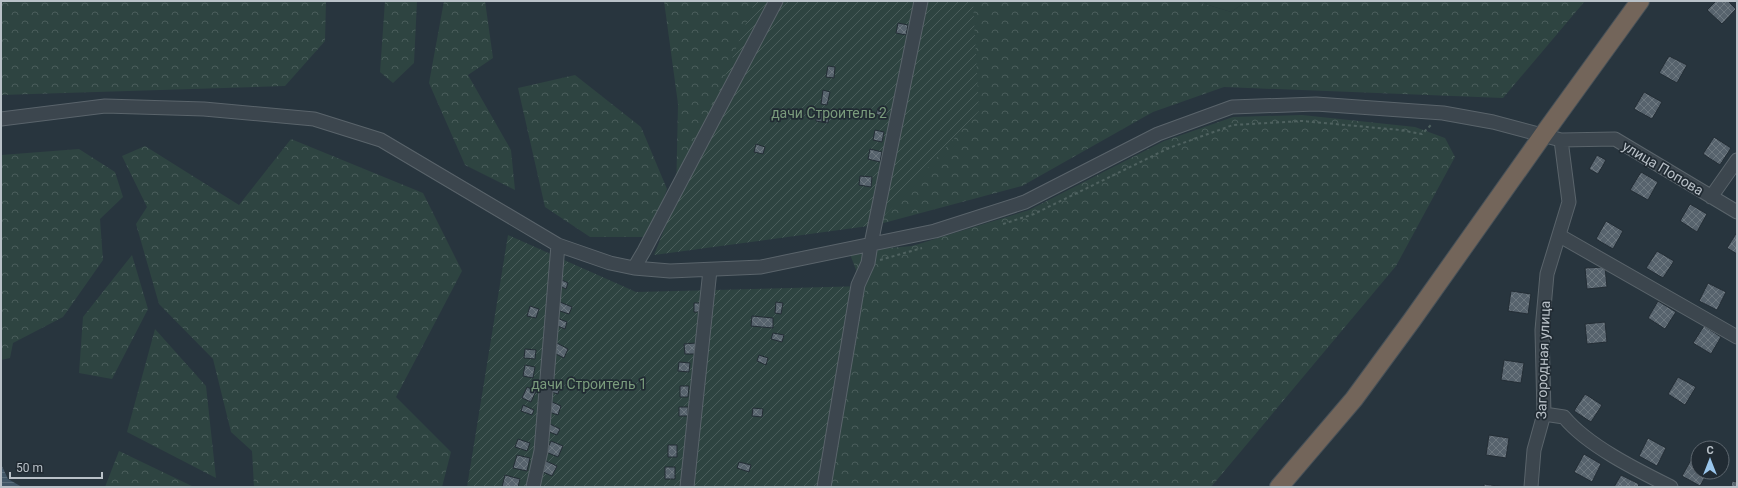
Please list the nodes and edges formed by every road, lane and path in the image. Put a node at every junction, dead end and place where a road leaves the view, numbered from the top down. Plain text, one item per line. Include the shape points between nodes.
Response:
1 (776, 1) edge
2 (921, 1) edge
3 (1640, 1) edge
4 (1443, 113) junction
5 (1, 119) edge
6 (1543, 135) junction
7 (1561, 140) junction
8 (1737, 160) edge
9 (1711, 197) junction
10 (1737, 212) edge
11 (996, 226) dead end
12 (1560, 236) junction
13 (871, 244) junction
14 (558, 245) junction
15 (929, 246) dead end
16 (868, 264) junction
17 (634, 268) junction
18 (710, 270) junction
19 (1737, 337) edge
20 (1544, 414) junction
21 (533, 487) edge
22 (687, 487) edge
23 (824, 487) edge
24 (1279, 487) edge
25 (1531, 487) edge
26 (1671, 487) edge

1 - 17 street
2 - 13 street
3 - 6 highway
4 - 6 street, улица Попова via 1494,122
4 - 11 path via 1422,134 1302,121 1233,124 1169,148 1034,214
4 - 13 street, улица Попова via 1316,104 1232,107 1158,134 1025,202 935,231
5 - 14 street, улица Попова via 105,106 204,109 314,119 381,140
6 - 7 street, улица Попова
6 - 24 highway via 1358,393
7 - 9 street, улица Попова via 1615,139
7 - 12 street, Загородная улица via 1569,202
8 - 9 street
9 - 10 street, улица Попова
12 - 19 street
12 - 20 street, Загородная улица via 1547,274 1543,314
13 - 16 street
13 - 18 street, улица Попова via 761,267
14 - 17 street, улица Попова via 586,256
14 - 21 street via 541,452
15 - 16 path
16 - 23 street via 858,285
17 - 18 street, улица Попова via 670,271
18 - 22 street
20 - 25 street, Загородная улица via 1534,450
20 - 26 street via 1564,417 1574,430 1632,468

